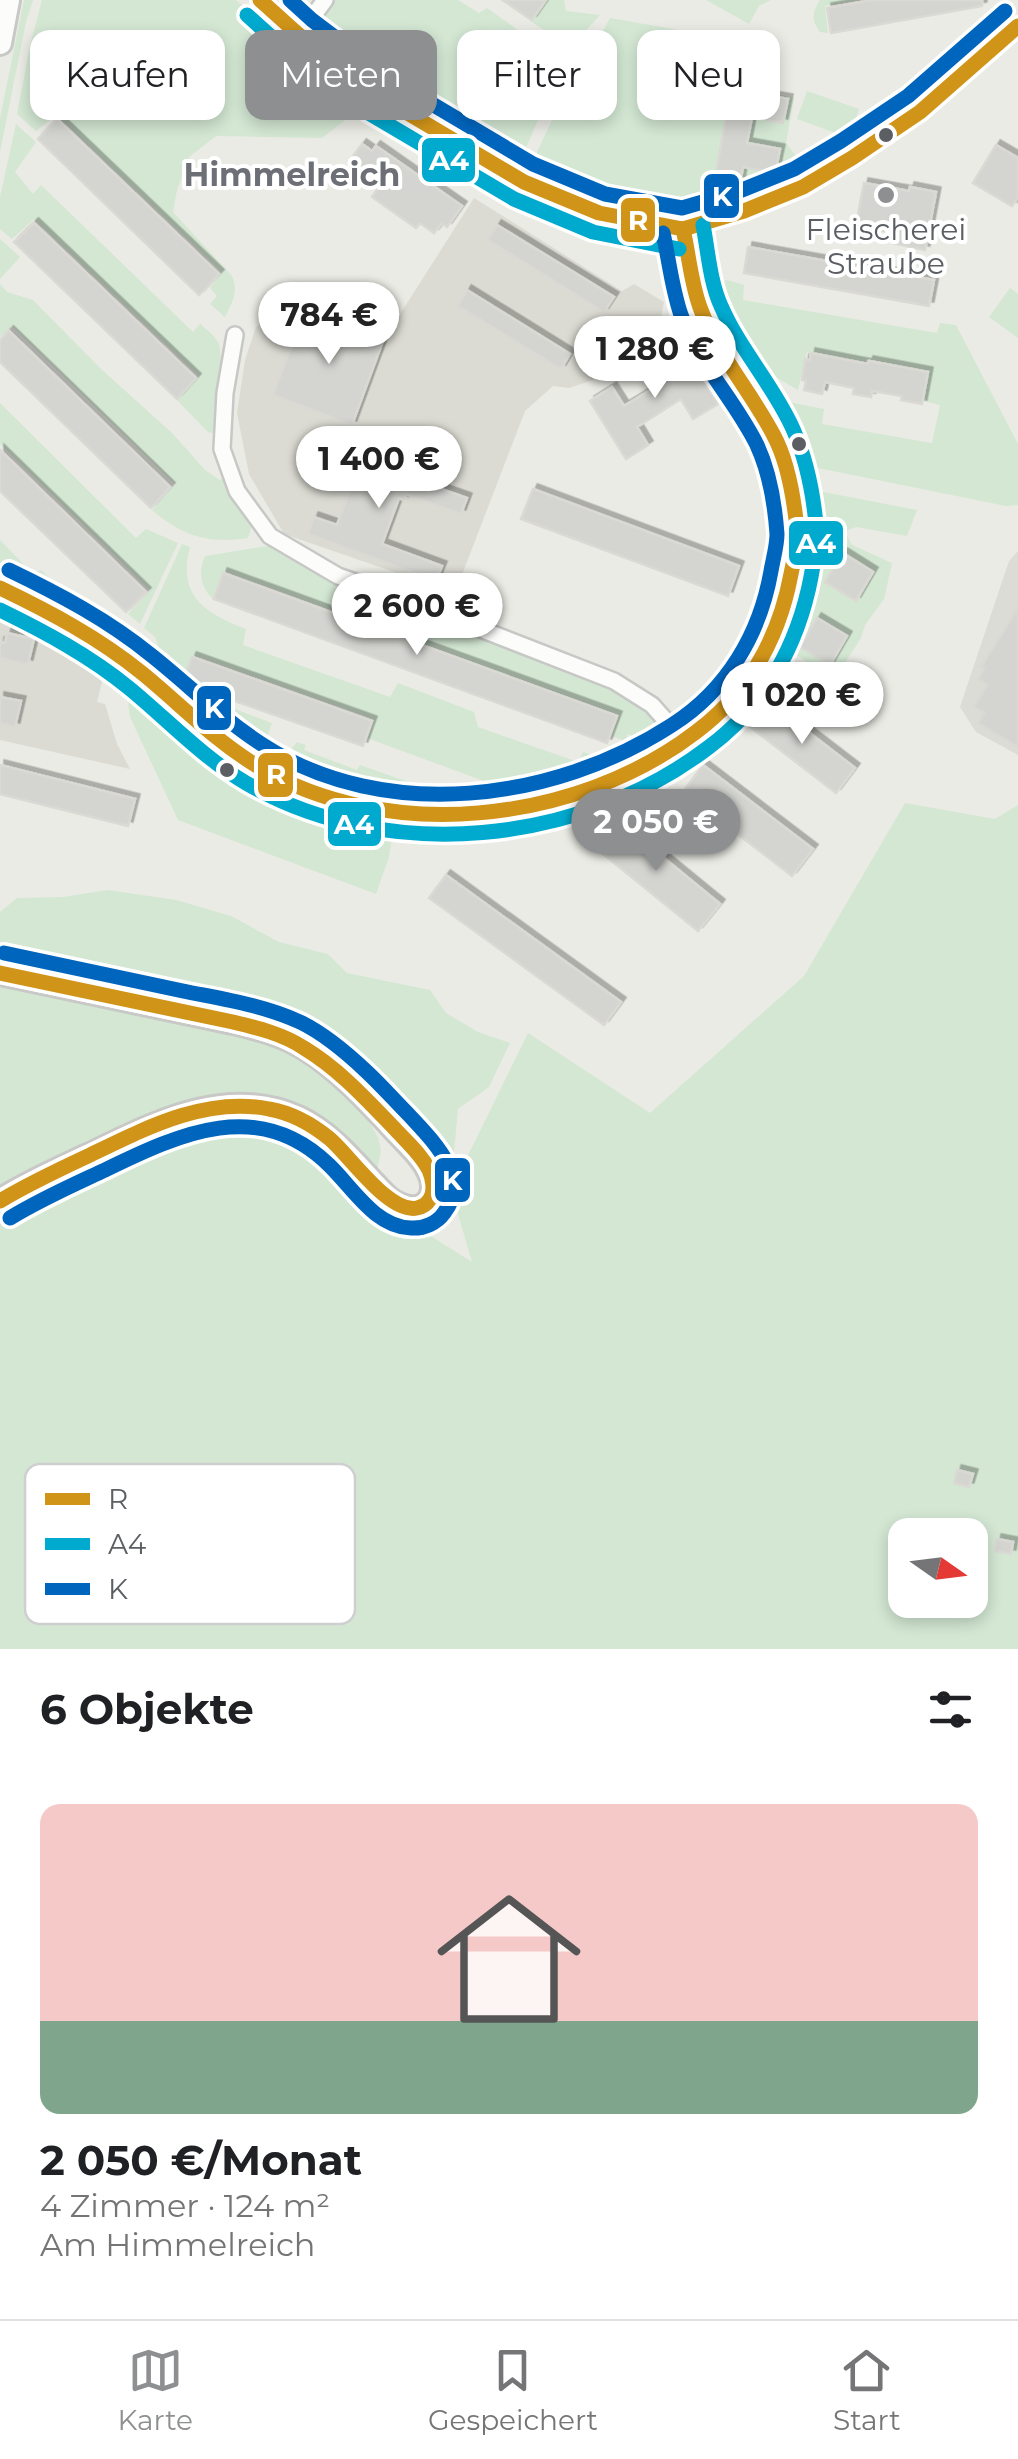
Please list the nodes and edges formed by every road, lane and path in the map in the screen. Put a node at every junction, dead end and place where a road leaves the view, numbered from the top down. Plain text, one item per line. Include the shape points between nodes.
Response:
1 (8, 0) edge
2 (260, 0) edge
3 (325, 0) edge
4 (1018, 26) edge
5 (293, 30) edge
6 (303, 30) edge
7 (0, 43) edge
8 (419, 120) edge
9 (683, 229) junction
10 (234, 335) dead end
11 (0, 588) edge
12 (683, 740) junction
13 (0, 973) edge
14 (0, 1201) edge

1 - 7 main road
2 - 5 street
3 - 6 street
4 - 9 street via 920,112 852,158 803,187
8 - 9 street via 524,182 599,212
9 - 12 street via 700,309 787,469 797,540 786,606 767,651 726,706
10 - 12 street via 222,449 237,491 270,536 338,576 614,681 652,705
11 - 12 street via 94,638 238,754 292,782 371,809 428,816 532,807 628,774
13 - 14 main road via 259,1028 302,1046 410,1146 434,1190 421,1207 400,1206 309,1124 274,1109 234,1105 165,1121

